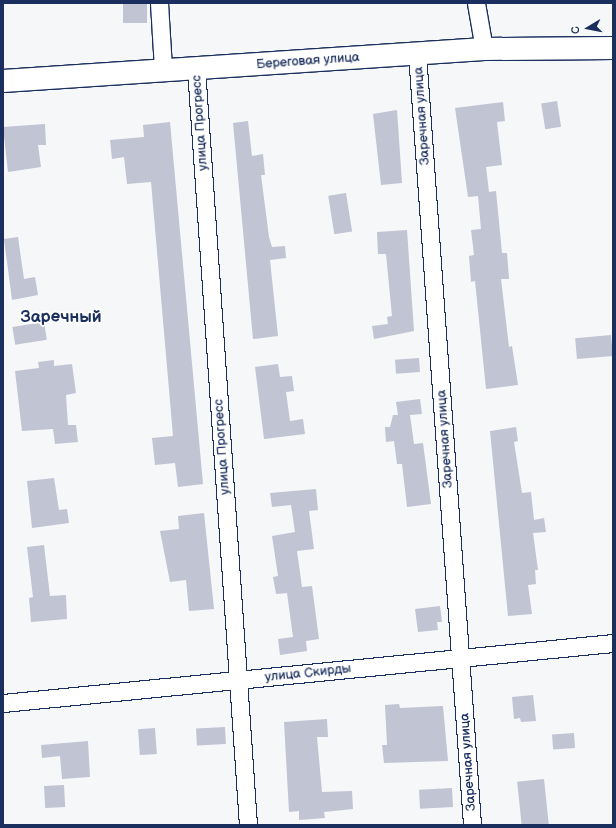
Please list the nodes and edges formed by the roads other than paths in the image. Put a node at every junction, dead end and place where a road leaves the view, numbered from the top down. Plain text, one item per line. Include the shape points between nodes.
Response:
1 (159, 3) edge
2 (476, 3) edge
3 (613, 48) edge
4 (484, 49) junction
5 (417, 53) junction
6 (196, 68) junction
7 (163, 69) junction
8 (3, 82) edge
9 (613, 643) edge
10 (460, 658) junction
11 (238, 680) junction
12 (3, 703) edge
13 (248, 825) edge
14 (472, 825) edge

1 - 7 street
2 - 4 street
3 - 4 main road, Береговая улица
4 - 5 main road, Береговая улица
5 - 6 main road, Береговая улица
5 - 10 street, Заречная улица
6 - 7 main road, Береговая улица
6 - 11 street, улица Прогресс
7 - 8 main road, Береговая улица
9 - 10 street, улица Скирды
10 - 11 street, улица Скирды
10 - 14 street, Заречная улица
11 - 12 street, улица Скирды
11 - 13 street, улица Прогресс

